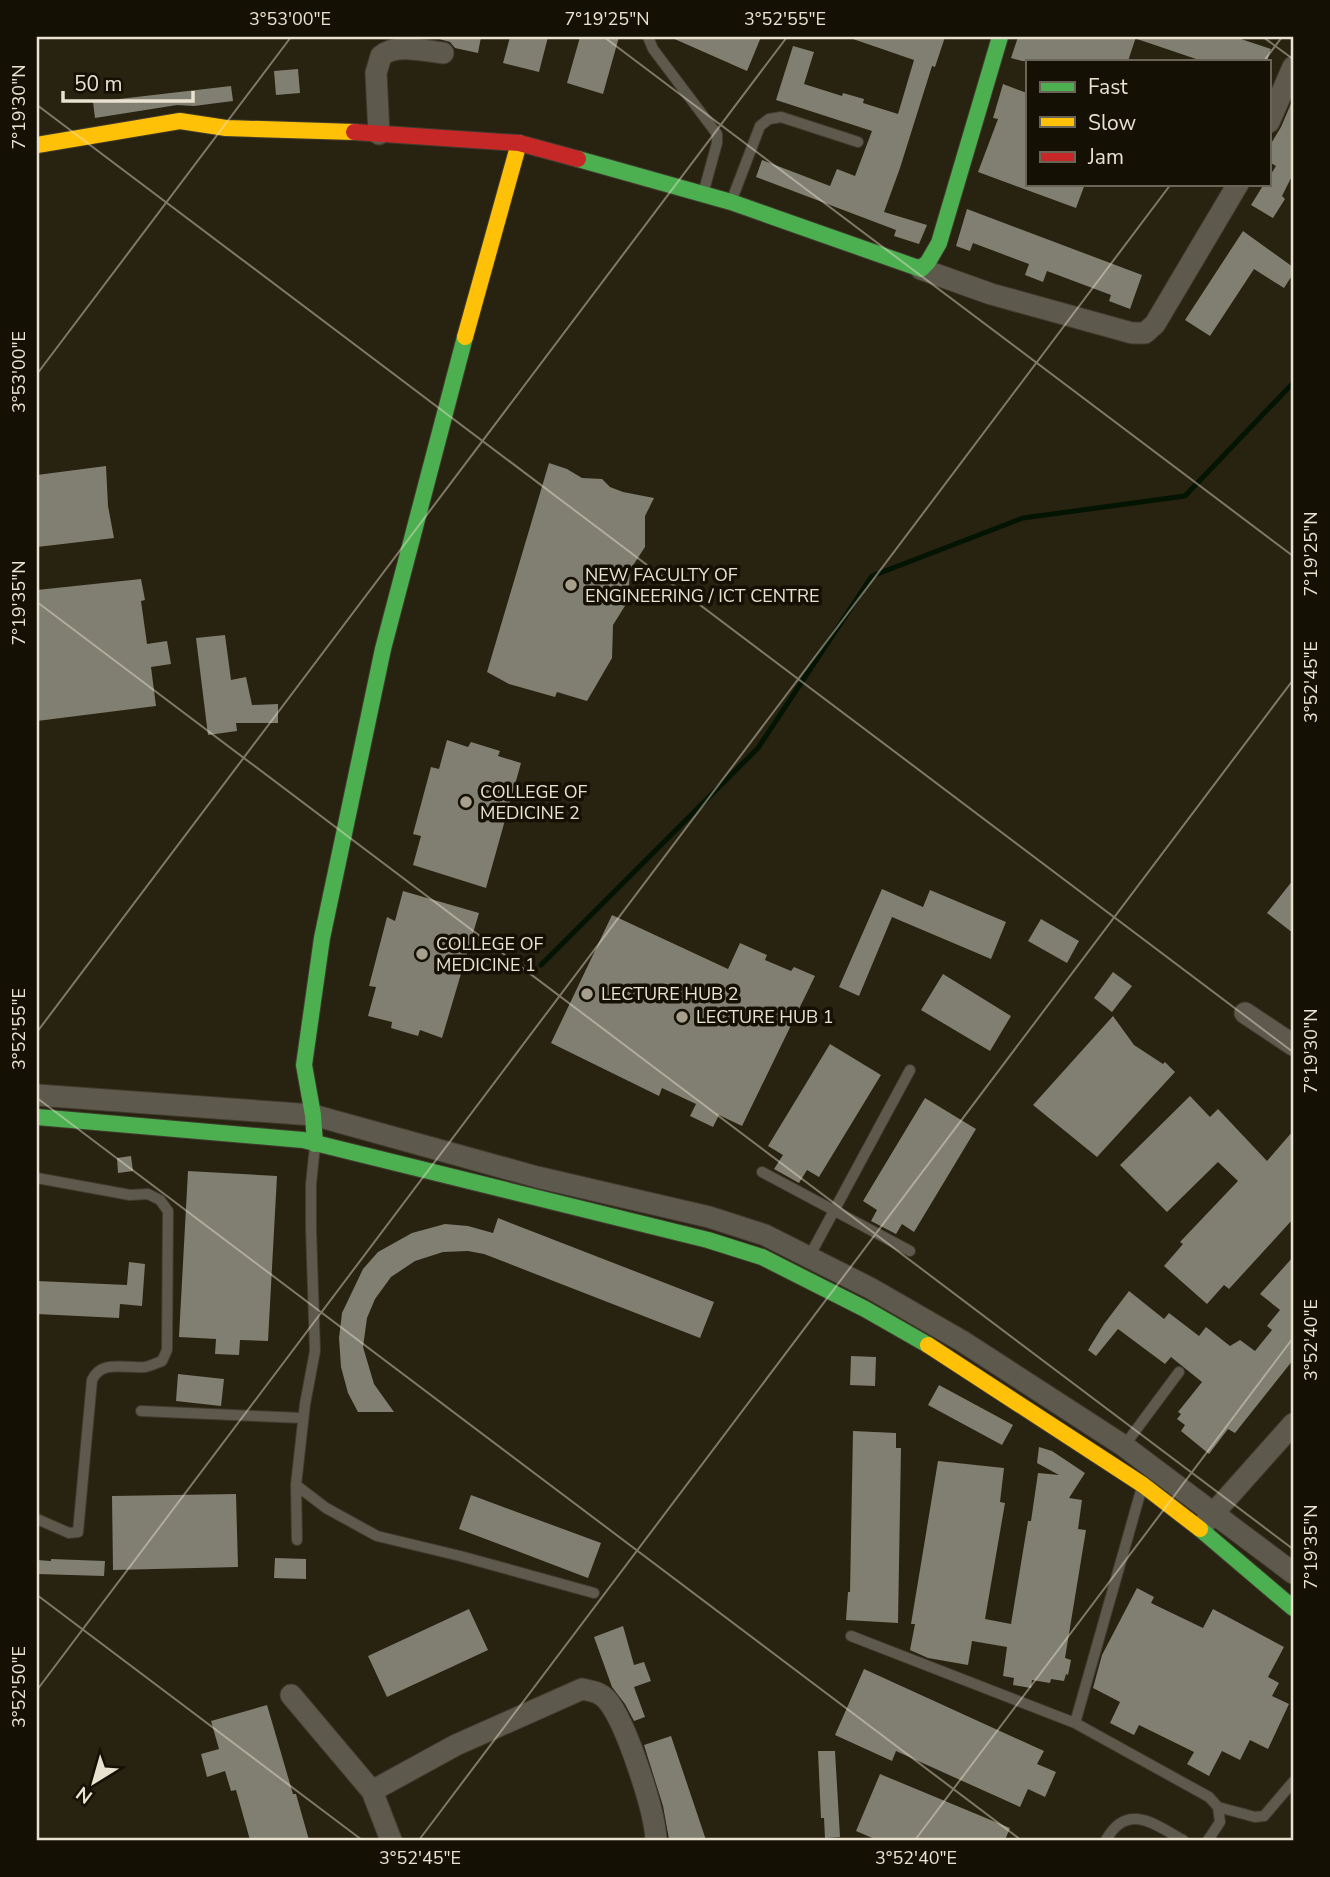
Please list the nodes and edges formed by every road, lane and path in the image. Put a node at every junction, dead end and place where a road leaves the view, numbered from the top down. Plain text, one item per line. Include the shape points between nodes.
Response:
1 (373, 37) edge
2 (648, 37) edge
3 (1000, 37) edge
4 (443, 53) dead end
5 (377, 64) junction
6 (1293, 67) edge
7 (1270, 120) edge
8 (379, 134) junction
9 (859, 142) dead end
10 (519, 143) junction
11 (37, 145) edge
12 (1237, 186) edge
13 (703, 194) junction
14 (731, 202) junction
15 (921, 269) junction
16 (1245, 1013) dead end
17 (1293, 1045) edge
18 (910, 1070) dead end
19 (37, 1095) edge
20 (313, 1115) junction
21 (37, 1117) edge
22 (315, 1144) junction
23 (762, 1172) dead end
24 (37, 1178) edge
25 (835, 1210) junction
26 (910, 1251) dead end
27 (809, 1257) junction
28 (846, 1276) junction
29 (837, 1295) junction
30 (1179, 1372) dead end
31 (141, 1411) dead end
32 (303, 1419) junction
33 (1293, 1424) edge
34 (1124, 1447) junction
35 (1146, 1475) junction
36 (296, 1485) junction
37 (37, 1519) edge
38 (1206, 1520) junction
39 (297, 1540) dead end
40 (1293, 1573) edge
41 (594, 1593) dead end
42 (1293, 1608) edge
43 (851, 1636) dead end
44 (290, 1695) dead end
45 (1075, 1723) junction
46 (1293, 1782) edge
47 (372, 1791) junction
48 (1218, 1807) junction
49 (391, 1840) edge
50 (656, 1840) edge
51 (1106, 1840) edge
52 (1182, 1840) edge
53 (1208, 1840) edge

1 - 5 street
2 - 13 lane via 717,134
3 - 15 street via 939,243
4 - 5 street via 389,50
5 - 8 street
6 - 7 street
8 - 10 street
8 - 11 street via 226,128 180,121
9 - 14 lane via 780,117 769,119 760,126
10 - 13 street
10 - 20 street via 377,675 322,938 303,1065
12 - 15 street via 1155,324 1144,333 991,294
13 - 14 street
14 - 15 street
16 - 17 street
18 - 25 lane
19 - 20 street
20 - 22 street
20 - 27 street via 537,1177 709,1217 765,1235
21 - 22 street
22 - 29 street via 708,1240 762,1257
22 - 32 lane via 311,1184 315,1350
23 - 25 lane
24 - 37 lane via 148,1195 160,1200 168,1211 167,1350 162,1361 148,1367 106,1366 96,1371 78,1532 69,1533
25 - 26 lane
25 - 27 lane
27 - 28 street
28 - 29 street
28 - 34 street via 962,1341
29 - 35 street
30 - 34 lane
31 - 32 lane
32 - 36 lane
33 - 38 street
34 - 35 street
35 - 38 street
35 - 45 lane
36 - 39 lane
36 - 41 lane via 377,1536
38 - 40 street
38 - 42 street
43 - 45 lane
44 - 47 street
45 - 48 lane via 1209,1797
46 - 48 lane via 1264,1816
47 - 49 street
47 - 50 street via 456,1745 582,1689 596,1691 607,1700 624,1730 655,1823
48 - 53 lane via 1220,1822
51 - 52 lane via 1119,1822 1130,1818

